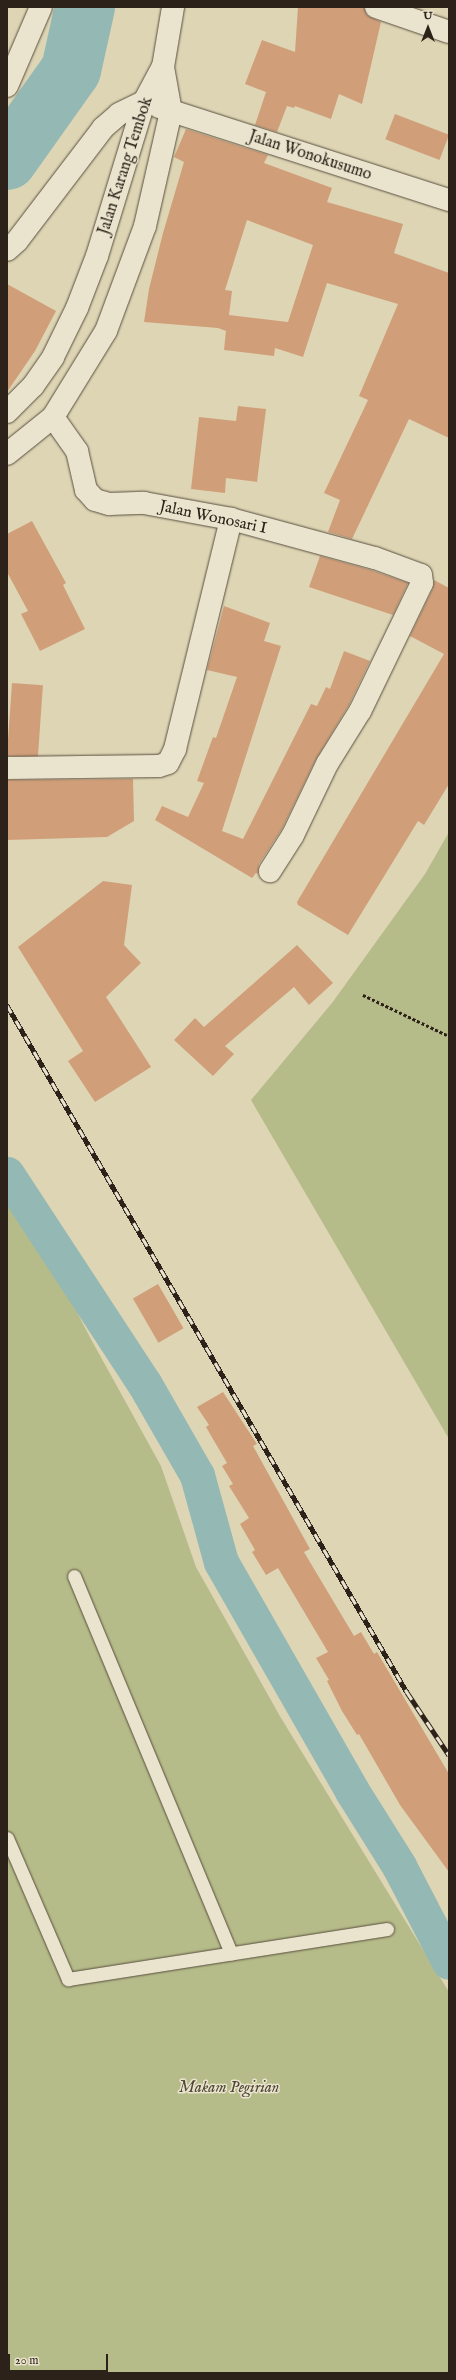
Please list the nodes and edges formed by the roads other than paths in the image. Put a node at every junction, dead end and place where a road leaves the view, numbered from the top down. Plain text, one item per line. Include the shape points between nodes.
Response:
1 (41, 7) edge
2 (173, 7) edge
3 (376, 7) edge
4 (449, 32) edge
5 (162, 68) junction
6 (7, 85) edge
7 (144, 102) junction
8 (171, 112) junction
9 (449, 200) edge
10 (7, 250) edge
11 (7, 412) edge
12 (53, 417) junction
13 (7, 454) edge
14 (231, 519) junction
15 (7, 768) edge
16 (270, 871) dead end
17 (74, 1576) dead end
18 (7, 1838) edge
19 (386, 1929) dead end
20 (231, 1954) junction

1 - 6 street
2 - 5 street
3 - 4 street
5 - 7 street, Jalan Karang Tembok
5 - 8 street, Jalan Karang Tembok
7 - 8 street, Jalan Wonokusumo
7 - 10 street via 119,114 99,132 17,241
7 - 11 street, Jalan Karang Tembok via 97,256 77,308 53,357 33,386
8 - 9 street, Jalan Wonokusumo
8 - 12 street, Jalan Karang Tembok via 145,226 106,331
12 - 13 street, Jalan Karang Tembok
12 - 14 street, Jalan Wonosari I via 77,451 86,490 95,500 109,504 144,503
14 - 15 street via 175,749 168,763 159,766
14 - 16 street, Jalan Wonosari I via 375,558 421,575 422,583 360,711 327,764 310,804
17 - 20 lane
18 - 20 lane via 68,1979
19 - 20 lane

